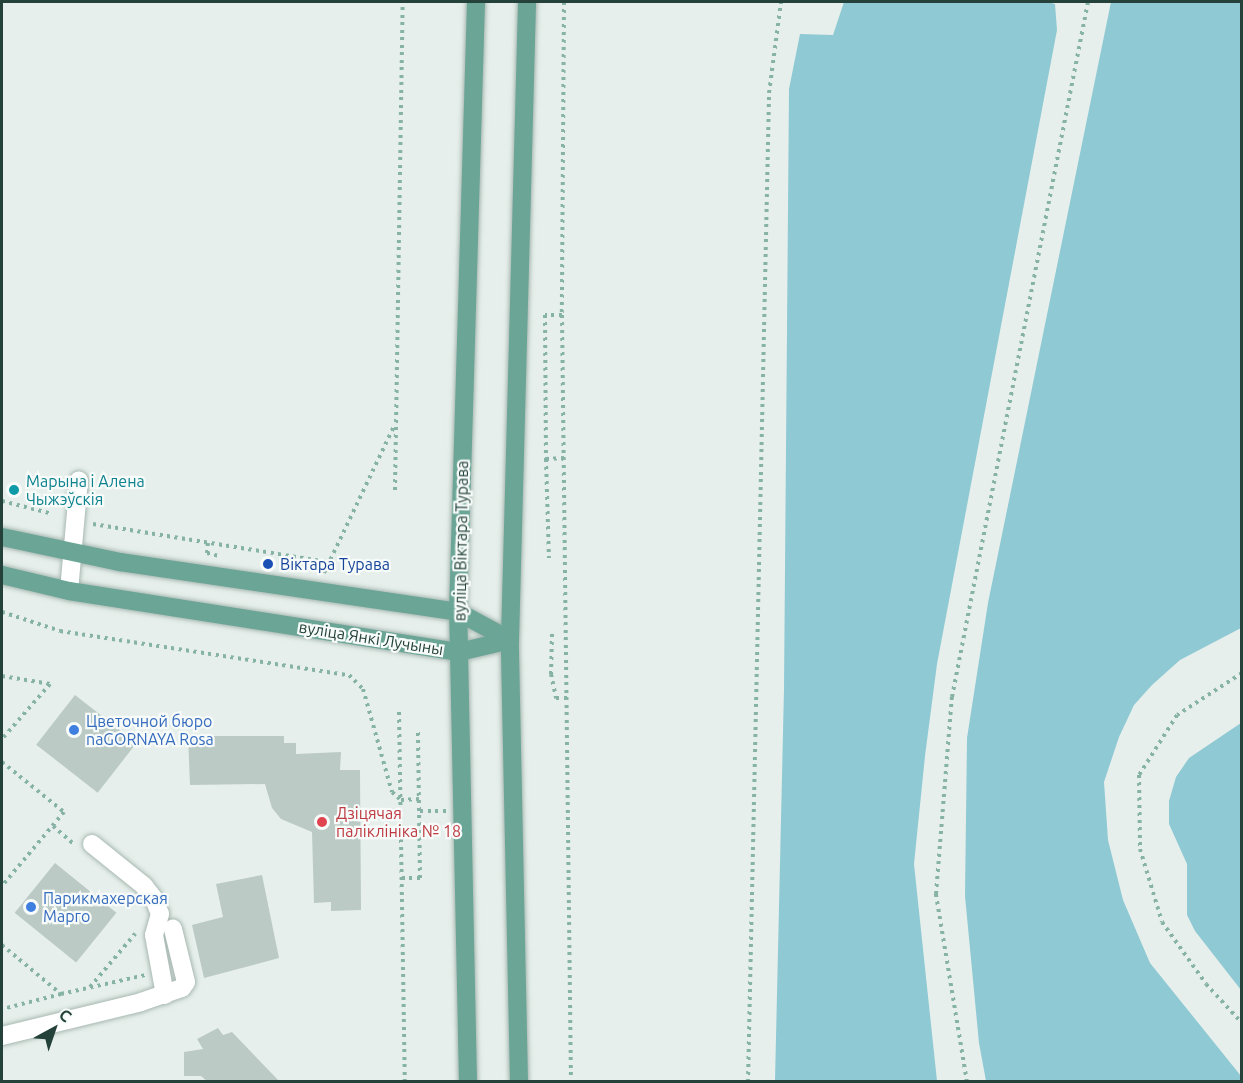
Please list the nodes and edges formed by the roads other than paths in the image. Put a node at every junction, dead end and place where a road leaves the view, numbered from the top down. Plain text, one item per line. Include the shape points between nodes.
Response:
1 (476, 2) edge
2 (527, 2) edge
3 (79, 480) dead end
4 (2, 537) edge
5 (72, 552) junction
6 (2, 575) edge
7 (69, 591) junction
8 (458, 612) junction
9 (510, 640) junction
10 (459, 652) junction
11 (92, 844) dead end
12 (173, 929) dead end
13 (165, 995) junction
14 (2, 1036) edge
15 (468, 1082) edge
16 (519, 1082) edge

1 - 8 main road, вуліца Віктара Турава
2 - 9 main road
3 - 5 street
4 - 5 main road
5 - 7 street
5 - 8 main road
6 - 7 main road, вуліца Янкі Лучыны
7 - 10 main road, вуліца Янкі Лучыны
8 - 9 main road
8 - 10 main road, вуліца Віктара Турава
9 - 10 main road, вуліца Янкі Лучыны
9 - 16 main road
10 - 15 main road, вуліца Віктара Турава
11 - 13 street via 144,886 154,899 160,914 154,935
12 - 13 street via 186,982
13 - 14 street

